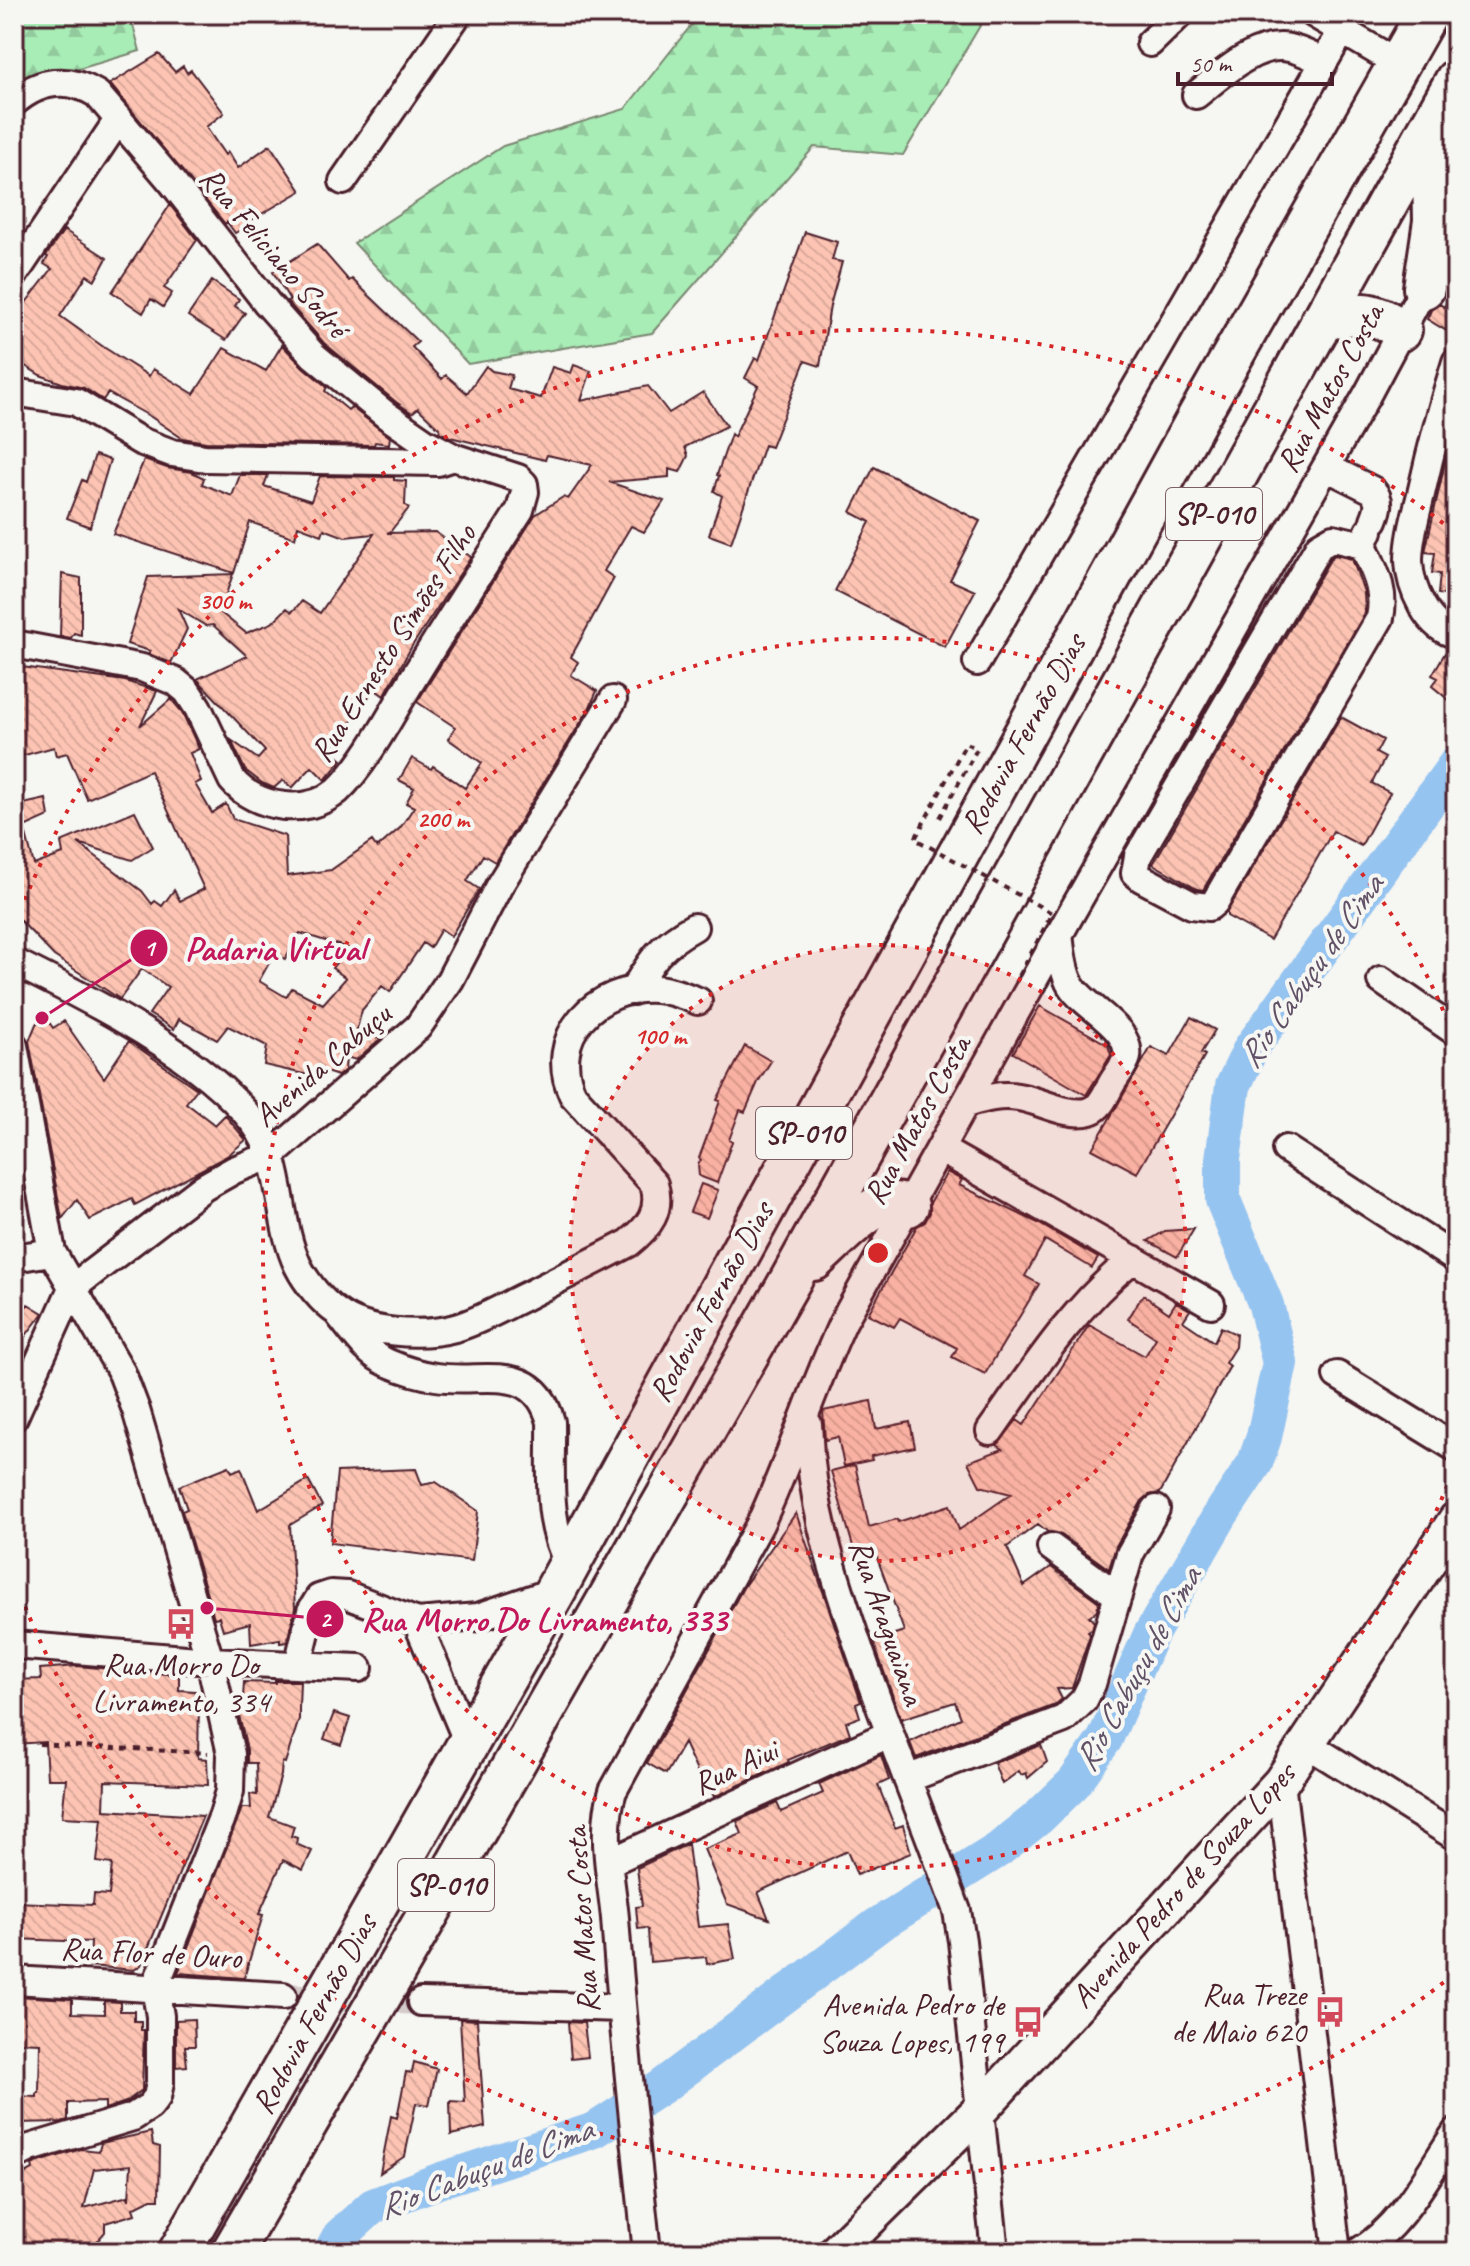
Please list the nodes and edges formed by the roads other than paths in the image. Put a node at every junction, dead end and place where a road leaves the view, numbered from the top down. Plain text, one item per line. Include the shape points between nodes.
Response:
1 (458, 14) edge
2 (1180, 14) edge
3 (1314, 14) edge
4 (1427, 14) edge
5 (1342, 31) junction
6 (1150, 43) dead end
7 (1324, 62) junction
8 (1399, 64) junction
9 (1456, 80) edge
10 (1196, 95) dead end
11 (14, 102) edge
12 (118, 120) junction
13 (1432, 123) junction
14 (343, 181) dead end
15 (1456, 222) edge
16 (14, 275) edge
17 (1424, 288) junction
18 (1321, 321) junction
19 (1401, 330) junction
20 (1456, 362) edge
21 (14, 392) edge
22 (1447, 422) edge
23 (453, 457) junction
24 (1326, 467) junction
25 (518, 478) joint
26 (1368, 532) junction
27 (1456, 634) edge
28 (14, 644) edge
29 (977, 662) dead end
30 (613, 700) dead end
31 (694, 927) dead end
32 (1059, 934) junction
33 (14, 962) edge
34 (1381, 980) dead end
35 (633, 991) junction
36 (698, 1001) dead end
37 (1456, 1032) edge
38 (14, 1046) edge
39 (965, 1104) junction
40 (940, 1149) junction
41 (1286, 1149) dead end
42 (272, 1155) junction
43 (908, 1206) junction
44 (52, 1252) junction
45 (14, 1258) edge
46 (1133, 1259) junction
47 (1456, 1259) edge
48 (790, 1281) junction
49 (72, 1288) junction
50 (1211, 1304) dead end
51 (337, 1313) junction
52 (1337, 1375) dead end
53 (807, 1405) junction
54 (14, 1417) edge
55 (990, 1431) dead end
56 (1456, 1448) edge
57 (1156, 1509) dead end
58 (1456, 1520) edge
59 (1051, 1547) dead end
60 (562, 1578) junction
61 (1118, 1596) junction
62 (417, 1622) junction
63 (14, 1645) edge
64 (210, 1661) junction
65 (298, 1665) junction
66 (359, 1668) dead end
67 (889, 1734) junction
68 (468, 1743) junction
69 (1307, 1744) junction
70 (907, 1779) junction
71 (1281, 1782) junction
72 (1456, 1837) edge
73 (610, 1862) junction
74 (14, 1980) edge
75 (155, 1987) junction
76 (283, 1996) tunnel mouth
77 (421, 2002) tunnel mouth
78 (622, 2008) junction
79 (979, 2111) junction
80 (1456, 2132) edge
81 (14, 2156) edge
82 (179, 2252) edge
83 (232, 2252) edge
84 (647, 2252) edge
85 (836, 2252) edge
86 (995, 2252) edge
87 (1337, 2252) edge
88 (1358, 2252) edge

1 - 14 street
2 - 6 street
3 - 5 street
4 - 8 highway, Rodovia Fernão Dias / SP-010
5 - 7 street
5 - 8 street
7 - 10 street via 1287,47 1263,50
7 - 29 street
8 - 60 highway, Rodovia Fernão Dias / SP-010 via 1199,415
9 - 13 highway, Rodovia Fernão Dias / SP-010
11 - 12 street, Rua Feliciano Sodré via 36,88 67,81 97,94
12 - 16 street
12 - 23 street, Rua Feliciano Sodré via 313,355 386,415
13 - 17 highway via 1434,221
13 - 18 highway, Rodovia Fernão Dias / SP-010
15 - 17 street, Rua Matos Costa
17 - 19 street, Rua Matos Costa
18 - 19 highway via 1369,313
18 - 48 highway, Rodovia Fernão Dias / SP-010
19 - 24 street, Rua Matos Costa
20 - 22 street
21 - 23 street via 76,402 140,441 194,457 438,462
22 - 27 street via 1409,560 1424,608 1440,628
23 - 25 street, Rua Feliciano Sodré
24 - 26 street via 1376,495 1379,502
24 - 32 street, Rua Matos Costa
25 - 28 street, Rua Ernesto Simões Filho via 525,492 520,510 379,734 337,790 320,802 288,806 251,797 239,788 187,691 167,677
26 - 26 street via 1381,588 1380,618 1215,902 1209,907 1192,905 1141,878 1135,873 1138,856 1319,546
30 - 42 street, Avenida Cabuçu via 499,886 433,1007 418,1027
31 - 35 street via 659,950
32 - 39 street, Rua Matos Costa
32 - 39 street via 1069,982 1081,1000 1116,1027 1127,1057 1100,1105 1090,1110 1068,1110 1015,1096
33 - 42 street via 111,1013 190,1065 227,1093 255,1124
34 - 37 street
35 - 36 street via 654,989
35 - 51 street via 589,1009 576,1023 565,1064 573,1095 654,1184 656,1211 646,1229 615,1251 453,1328 391,1330
38 - 44 street
39 - 40 street, Rua Matos Costa
40 - 43 street, Rua Matos Costa
40 - 46 street
41 - 47 street
42 - 49 street, Avenida Cabuçu via 234,1170 180,1203
42 - 51 street via 294,1255 316,1292
43 - 48 highway via 884,1204
43 - 53 street, Rua Matos Costa via 843,1322
44 - 45 street
44 - 49 street
46 - 50 street
46 - 55 street via 1075,1314
48 - 83 highway, Rodovia Fernão Dias / SP-010
49 - 54 street, Avenida Cabuçu
49 - 64 street via 122,1373 136,1410
51 - 60 street via 369,1352 388,1363 436,1377 517,1380 537,1391 551,1422 554,1526
52 - 56 street
53 - 67 street, Rua Araguaiana via 820,1529
53 - 73 street, Rua Matos Costa via 760,1524 613,1791 608,1806
57 - 61 street via 1130,1554
58 - 69 main road, Avenida Pedro de Souza Lopes
59 - 61 street
60 - 62 street via 478,1617
60 - 68 highway, Rodovia Fernão Dias / SP-010
61 - 70 street via 1092,1684 1074,1711 1048,1727
62 - 65 street via 347,1595 319,1598
62 - 68 street
63 - 64 street
64 - 65 street
64 - 75 street via 231,1754 230,1791
65 - 66 street
67 - 70 street, Rua Araguaiana
67 - 73 street, Rua Aiui
68 - 82 highway, Rodovia Fernão Dias / SP-010
69 - 71 main road, Avenida Pedro de Souza Lopes
69 - 72 street
70 - 79 street, Rua Araguaiana via 957,1911
71 - 79 main road, Avenida Pedro de Souza Lopes
71 - 87 street
73 - 78 street, Rua Matos Costa
74 - 75 street, Rua Flor de Ouro
75 - 76 street, Rua Flor de Ouro
75 - 81 street via 160,2083 150,2106 133,2117
77 - 78 street
78 - 84 street, Rua Matos Costa
79 - 85 main road, Avenida Pedro de Souza Lopes
79 - 86 street, Rua Araguaiana
80 - 88 street via 1395,2221

